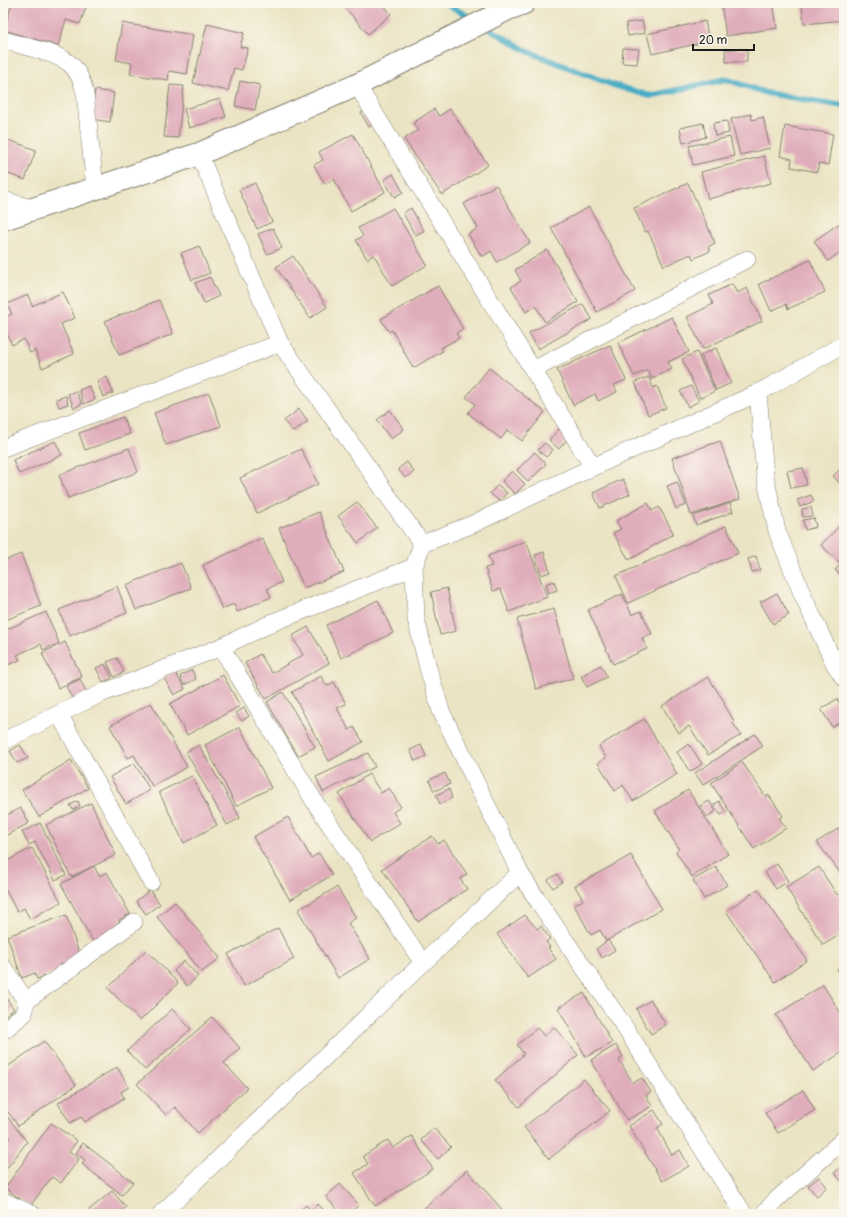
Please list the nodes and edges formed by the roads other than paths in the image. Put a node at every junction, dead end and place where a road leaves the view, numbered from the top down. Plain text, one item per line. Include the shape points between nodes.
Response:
1 (516, 6) edge
2 (3, 40) edge
3 (357, 85) junction
4 (198, 154) junction
5 (95, 188) junction
6 (3, 200) edge
7 (34, 209) junction
8 (3, 219) edge
9 (748, 259) dead end
10 (280, 342) junction
11 (844, 344) edge
12 (533, 370) junction
13 (758, 393) junction
14 (3, 448) edge
15 (593, 467) junction
16 (422, 544) junction
17 (414, 566) junction
18 (221, 647) junction
19 (839, 659) edge
20 (844, 678) edge
21 (59, 714) junction
22 (3, 741) edge
23 (520, 873) junction
24 (151, 882) dead end
25 (134, 922) dead end
26 (423, 963) junction
27 (3, 967) edge
28 (26, 1001) junction
29 (3, 1031) edge
30 (844, 1139) edge
31 (3, 1200) edge
32 (32, 1214) edge
33 (161, 1214) edge
34 (744, 1214) edge
35 (762, 1214) edge

1 - 3 street
2 - 5 street via 61,57 78,73 85,93
3 - 4 street
3 - 12 street
4 - 5 street
4 - 10 street
5 - 7 street
6 - 7 street
7 - 8 street
9 - 12 street
10 - 14 street
10 - 16 street
11 - 13 street
12 - 15 street
13 - 15 street
13 - 19 street via 765,476 777,531 803,596
15 - 16 street via 473,524
16 - 17 street
17 - 18 street via 276,620
17 - 23 street via 416,619 442,711
18 - 21 street via 100,694
18 - 26 street via 319,810
19 - 20 street
21 - 22 street
21 - 24 street
23 - 26 street
23 - 34 street via 622,1023
25 - 28 street
26 - 33 street
27 - 28 street
28 - 29 street via 24,1014
30 - 35 street
31 - 32 street

